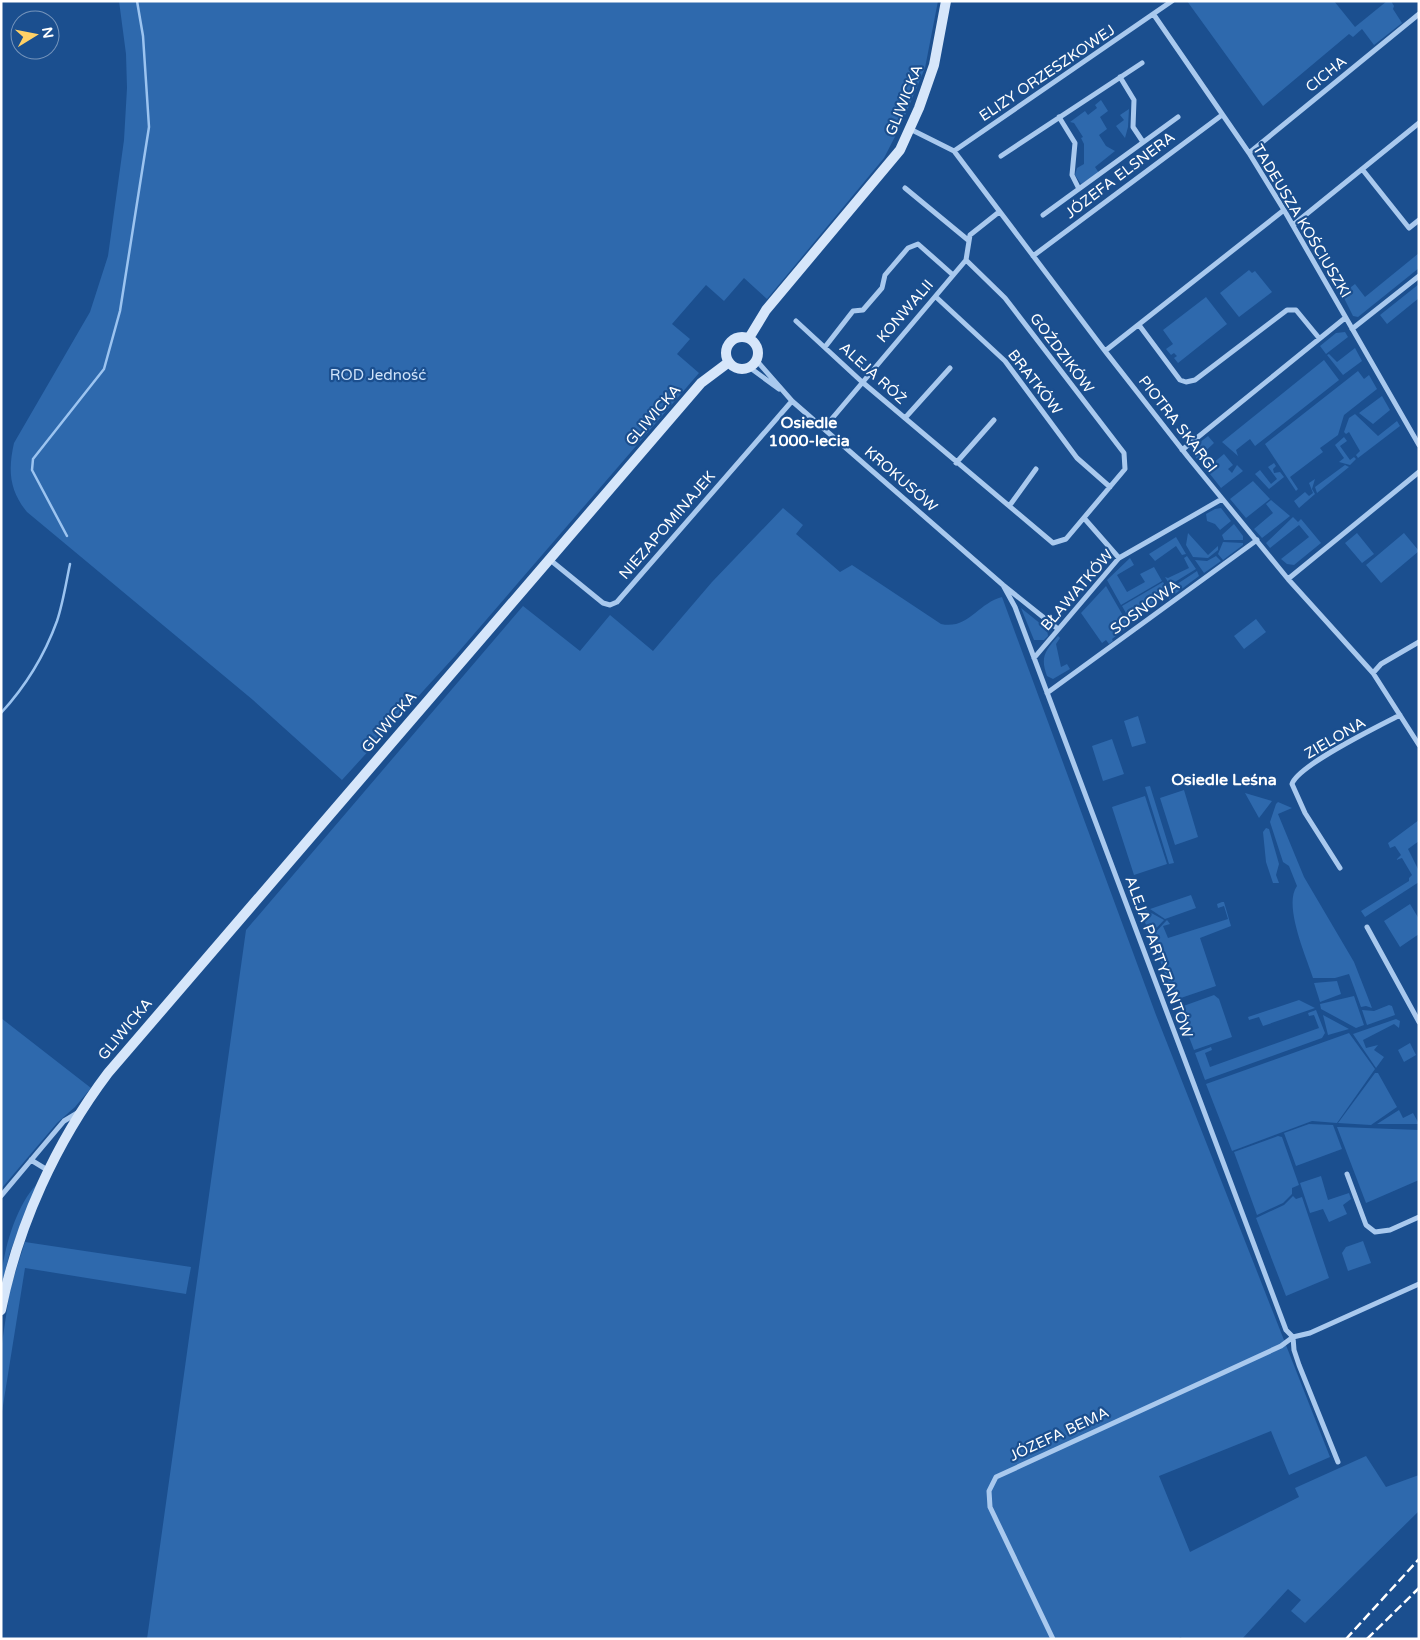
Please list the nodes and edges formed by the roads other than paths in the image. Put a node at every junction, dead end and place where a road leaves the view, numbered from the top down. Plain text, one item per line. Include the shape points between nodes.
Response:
1 (946, 1) edge
2 (1172, 1) edge
3 (1419, 14) edge
4 (1154, 15) junction
5 (1142, 63) dead end
6 (1120, 77) junction
7 (1222, 115) junction
8 (1059, 117) junction
9 (1178, 117) dead end
10 (1419, 123) edge
11 (909, 128) junction
12 (1143, 142) junction
13 (954, 151) junction
14 (1248, 153) junction
15 (1001, 156) dead end
16 (1362, 169) junction
17 (905, 188) dead end
18 (1079, 189) junction
19 (1284, 210) junction
20 (1000, 212) junction
21 (1043, 215) dead end
22 (1419, 220) edge
23 (1293, 225) junction
24 (968, 240) junction
25 (1033, 256) junction
26 (966, 260) junction
27 (953, 274) junction
28 (1419, 276) edge
29 (936, 297) junction
30 (1345, 318) junction
31 (796, 321) dead end
32 (1139, 325) junction
33 (1352, 329) junction
34 (749, 338) junction
35 (1319, 338) junction
36 (825, 346) junction
37 (1105, 352) junction
38 (729, 362) junction
39 (753, 364) junction
40 (950, 368) dead end
41 (861, 381) junction
42 (782, 391) junction
43 (792, 401) junction
44 (905, 418) junction
45 (994, 420) dead end
46 (824, 428) junction
47 (1419, 446) edge
48 (1182, 450) junction
49 (956, 463) junction
50 (1036, 468) dead end
51 (1124, 469) joint
52 (1419, 472) edge
53 (1110, 486) junction
54 (1222, 499) junction
55 (1010, 505) junction
56 (1084, 518) junction
57 (1257, 540) junction
58 (1119, 558) junction
59 (549, 559) junction
60 (1288, 578) junction
61 (1003, 585) junction
62 (1058, 630) junction
63 (1419, 642) edge
64 (1034, 658) junction
65 (1373, 673) junction
66 (1047, 693) junction
67 (1400, 715) junction
68 (1419, 745) edge
69 (1340, 868) dead end
70 (1367, 927) dead end
71 (1419, 1022) edge
72 (82, 1110) junction
73 (31, 1160) junction
74 (49, 1171) junction
75 (1347, 1174) dead end
76 (1, 1196) edge
77 (1419, 1216) edge
78 (1419, 1284) edge
79 (1, 1310) edge
80 (1293, 1337) junction
81 (1338, 1462) dead end
82 (1053, 1639) edge

1 - 11 main road, GLIWICKA via 934,65
2 - 4 street, ELIZY ORZESZKOWEJ
3 - 14 street, CICHA
4 - 7 street, TADEUSZA KOŚCIUSZKI
4 - 13 street, ELIZY ORZESZKOWEJ
5 - 6 street
6 - 8 street
6 - 12 street via 1134,100 1133,127
7 - 14 street, TADEUSZA KOŚCIUSZKI
7 - 25 street, JÓZEFA ELSNERA
8 - 15 street
8 - 18 street via 1075,143 1072,175
9 - 12 street, JÓZEFA ELSNERA
10 - 16 street
11 - 13 street, PIOTRA SKARGI
11 - 34 main road, GLIWICKA via 900,150 766,310
12 - 18 street, JÓZEFA ELSNERA
13 - 20 street, PIOTRA SKARGI
14 - 19 street, TADEUSZA KOŚCIUSZKI
16 - 22 street via 1409,228
16 - 23 street
17 - 24 street
18 - 21 street, JÓZEFA ELSNERA
19 - 23 street, TADEUSZA KOŚCIUSZKI
19 - 32 street
20 - 24 street
20 - 25 street, PIOTRA SKARGI
23 - 30 street, TADEUSZA KOŚCIUSZKI
24 - 26 street
25 - 37 street, PIOTRA SKARGI
26 - 27 street, KONWALII
26 - 51 street, GOŹDZIKÓW via 1005,298 1124,453
27 - 29 street, KONWALII
27 - 36 street, ALEJA RÓŻ via 918,244 908,248 885,275 882,288 863,310 853,311
28 - 33 street
29 - 41 street, KONWALII
29 - 53 street, BRATKÓW via 1005,361 1077,458
30 - 33 street, TADEUSZA KOŚCIUSZKI
30 - 35 street
31 - 36 street, ALEJA RÓŻ
32 - 35 street via 1180,380 1186,382 1195,380 1286,310 1296,310
32 - 37 street
33 - 47 street, TADEUSZA KOŚCIUSZKI
34 - 38 main road via 739,337 731,341 726,350
34 - 39 main road via 758,347
35 - 48 street
36 - 41 street, ALEJA RÓŻ
37 - 48 street, PIOTRA SKARGI
38 - 39 main road via 737,368
38 - 59 main road, GLIWICKA via 701,383
39 - 42 street, KROKUSÓW
39 - 42 street, KROKUSÓW
40 - 44 street, ALEJA RÓŻ
41 - 44 street, ALEJA RÓŻ
41 - 46 street, KONWALII
42 - 43 street, KROKUSÓW
43 - 46 street, KROKUSÓW
43 - 59 street, NIEZAPOMINAJEK via 617,602 603,604
44 - 49 street, ALEJA RÓŻ
45 - 49 street
46 - 61 street, KROKUSÓW
48 - 54 street, PIOTRA SKARGI
49 - 55 street, ALEJA RÓŻ
50 - 55 street
51 - 53 street, ALEJA RÓŻ
52 - 60 street
53 - 56 street, ALEJA RÓŻ
54 - 57 street, PIOTRA SKARGI
54 - 58 street, BŁAWATKÓW
55 - 56 street, ALEJA RÓŻ via 1053,543 1066,539
56 - 58 street
57 - 60 street, PIOTRA SKARGI
57 - 66 street, SOSNOWA
58 - 62 street, BŁAWATKÓW
59 - 72 main road, GLIWICKA via 155,1016
60 - 65 street, PIOTRA SKARGI
61 - 62 street, KROKUSÓW
61 - 64 street, ALEJA PARTYZANTÓW
62 - 64 street, BŁAWATKÓW
63 - 65 street via 1381,664
64 - 66 street, ALEJA PARTYZANTÓW
65 - 67 street, PIOTRA SKARGI
66 - 80 street, ALEJA PARTYZANTÓW via 1284,1323
67 - 68 street, PIOTRA SKARGI
67 - 69 street, ZIELONA via 1315,762 1292,784 1305,813
70 - 71 street
72 - 73 street, GLIWICKA via 64,1121
72 - 74 main road, GLIWICKA
73 - 74 street
73 - 76 street, GLIWICKA
74 - 79 main road, GLIWICKA via 20,1241
75 - 77 street via 1366,1225 1375,1232 1390,1230
78 - 80 street, JÓZEFA BEMA via 1310,1333
80 - 81 street via 1299,1365
80 - 82 street, JÓZEFA BEMA via 1281,1346 996,1477 991,1483 990,1507

